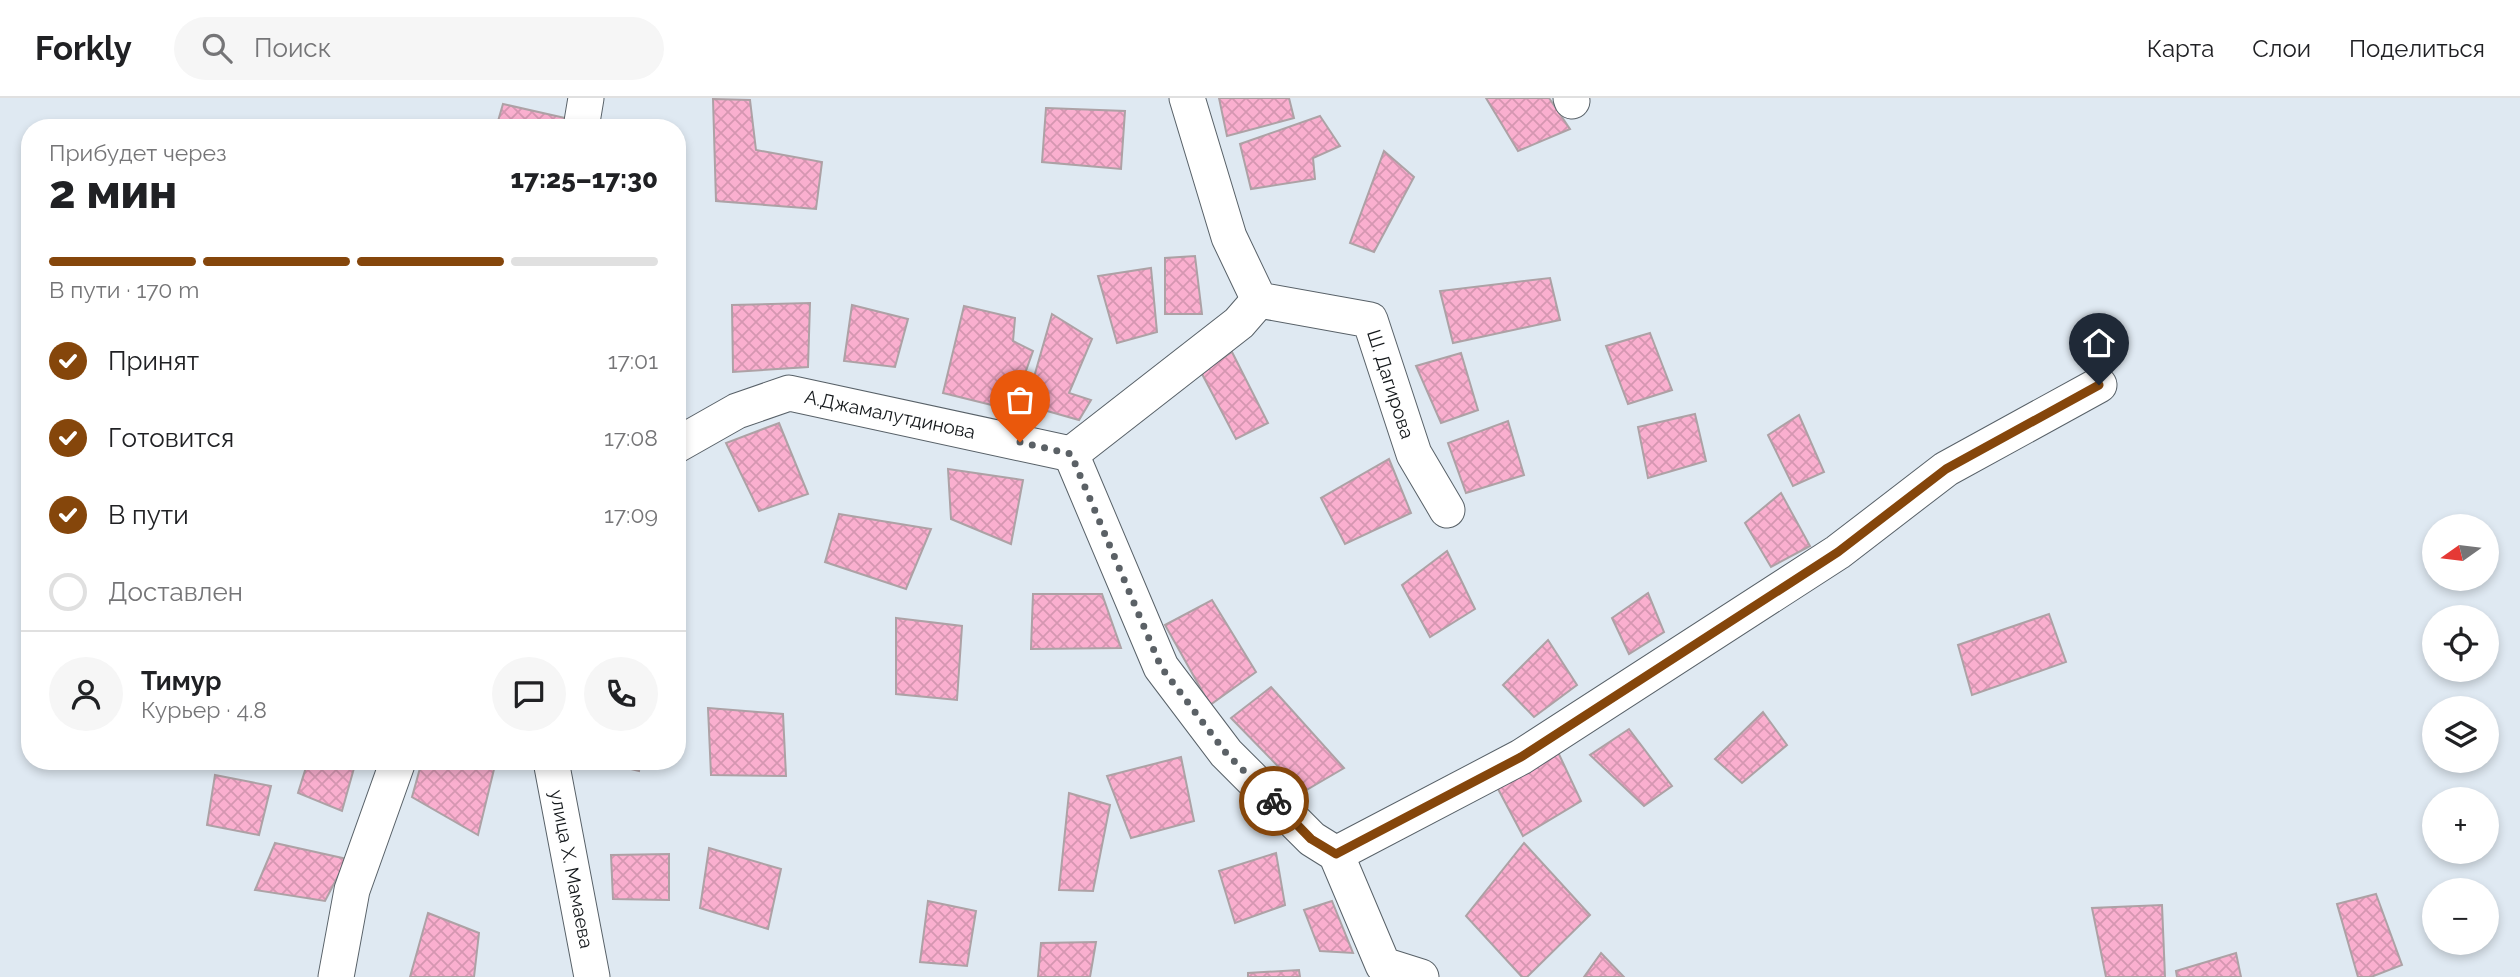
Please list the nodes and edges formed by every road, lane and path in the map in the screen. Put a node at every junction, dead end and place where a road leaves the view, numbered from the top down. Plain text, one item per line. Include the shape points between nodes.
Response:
1 (586, 98) edge
2 (1187, 98) edge
3 (582, 119) edge
4 (1259, 300) junction
5 (2099, 385) dead end
6 (686, 440) edge
7 (1071, 454) junction
8 (1447, 510) dead end
9 (395, 770) edge
10 (553, 770) edge
11 (1336, 854) junction
12 (336, 977) edge
13 (592, 977) edge
14 (1421, 977) edge

1 - 3 street
2 - 4 street via 1229,237
4 - 7 street via 1239,323
4 - 8 street, Ш. Дагирова via 1370,320 1415,454
5 - 11 street via 1946,469 1838,552 1521,757
6 - 7 street, А.Джамалутдинова via 737,411 789,393
7 - 11 street via 1161,667 1226,753 1311,839
9 - 12 street via 352,890
10 - 13 street, улица Х. Мамаева
11 - 14 street via 1383,965

